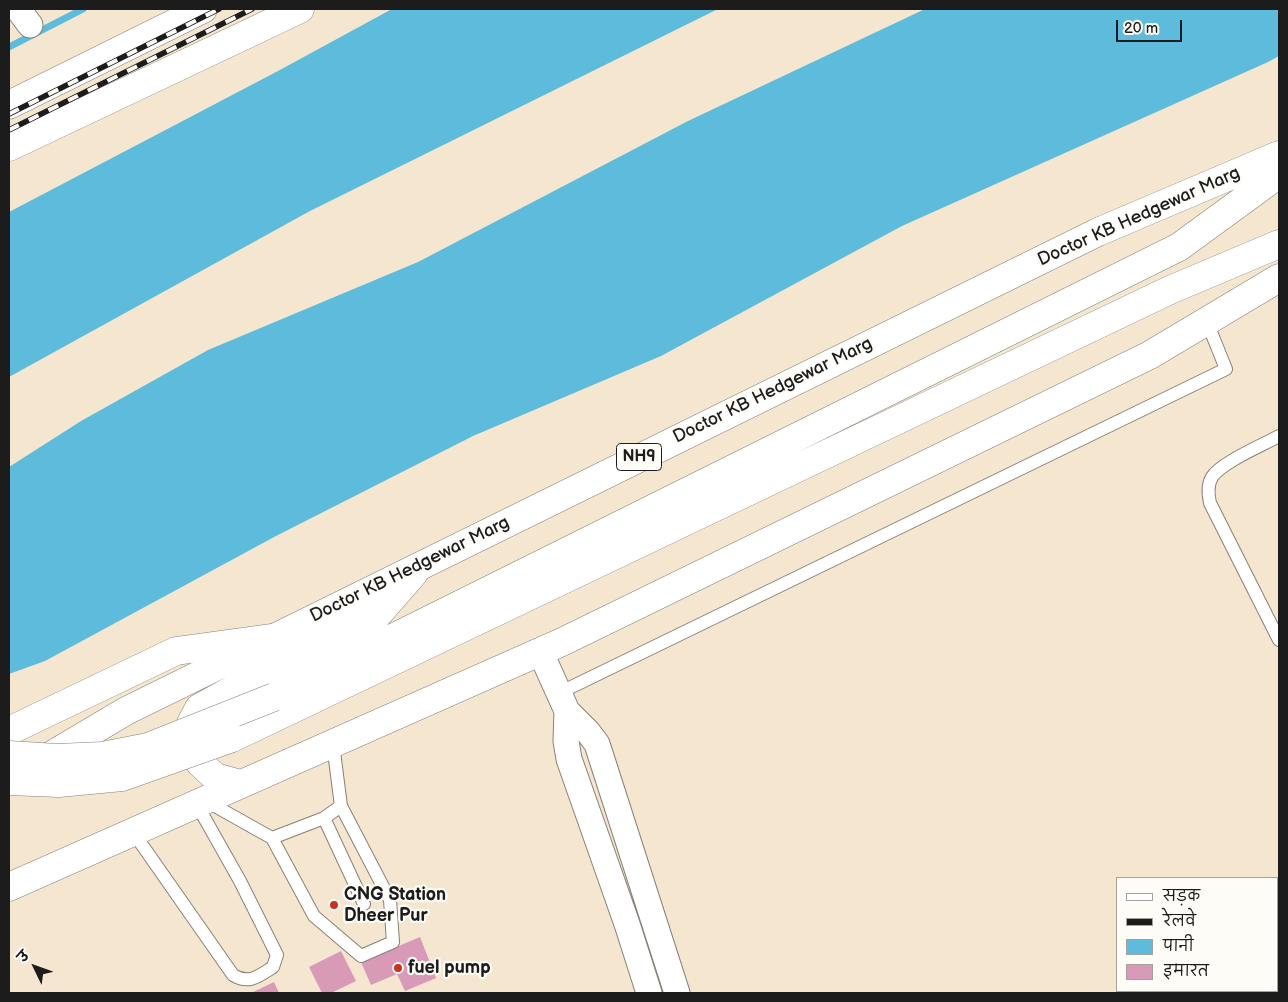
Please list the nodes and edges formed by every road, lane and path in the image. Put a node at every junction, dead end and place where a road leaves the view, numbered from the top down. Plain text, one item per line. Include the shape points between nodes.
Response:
1 (203, 9) edge
2 (300, 9) edge
3 (9, 106) edge
4 (9, 147) edge
5 (1279, 155) edge
6 (1279, 174) edge
7 (1279, 244) edge
8 (1279, 278) edge
9 (1207, 322) junction
10 (1279, 436) edge
11 (422, 564) junction
12 (277, 637) junction
13 (1279, 640) edge
14 (540, 651) junction
15 (563, 702) junction
16 (9, 731) edge
17 (333, 744) junction
18 (9, 755) edge
19 (9, 781) edge
20 (240, 784) junction
21 (200, 802) junction
22 (341, 806) junction
23 (324, 818) junction
24 (133, 832) junction
25 (272, 838) junction
26 (9, 887) edge
27 (364, 904) dead end
28 (648, 993) edge
29 (677, 993) edge

1 - 3 main road
2 - 4 main road
5 - 11 main road, Doctor KB Hedgewar Marg / NH9 via 1098,232
6 - 18 main road, bridge via 1179,247 274,697 148,747 102,756
7 - 19 main road, bridge via 1170,290 232,738 122,777 59,783
8 - 9 main road
9 - 14 main road via 1150,355
9 - 15 lane via 1226,369
10 - 13 lane via 1224,466 1213,476 1208,494
11 - 12 main road, Doctor KB Hedgewar Marg / NH9
11 - 20 main road via 374,620 263,672 199,708 190,725 190,742 200,763 215,777
12 - 16 main road via 176,651
12 - 19 main road, Doctor KB Hedgewar Marg / NH9 via 126,711
14 - 15 street
14 - 17 main road
15 - 28 street via 570,759
15 - 29 street via 597,744
17 - 20 main road
17 - 22 lane
20 - 21 main road
21 - 24 main road
21 - 24 lane via 277,955 273,967 254,979 241,980 233,975
21 - 25 lane
22 - 23 lane
22 - 25 lane via 390,900 393,942 361,956 314,916
23 - 25 lane
23 - 27 lane
24 - 26 main road

